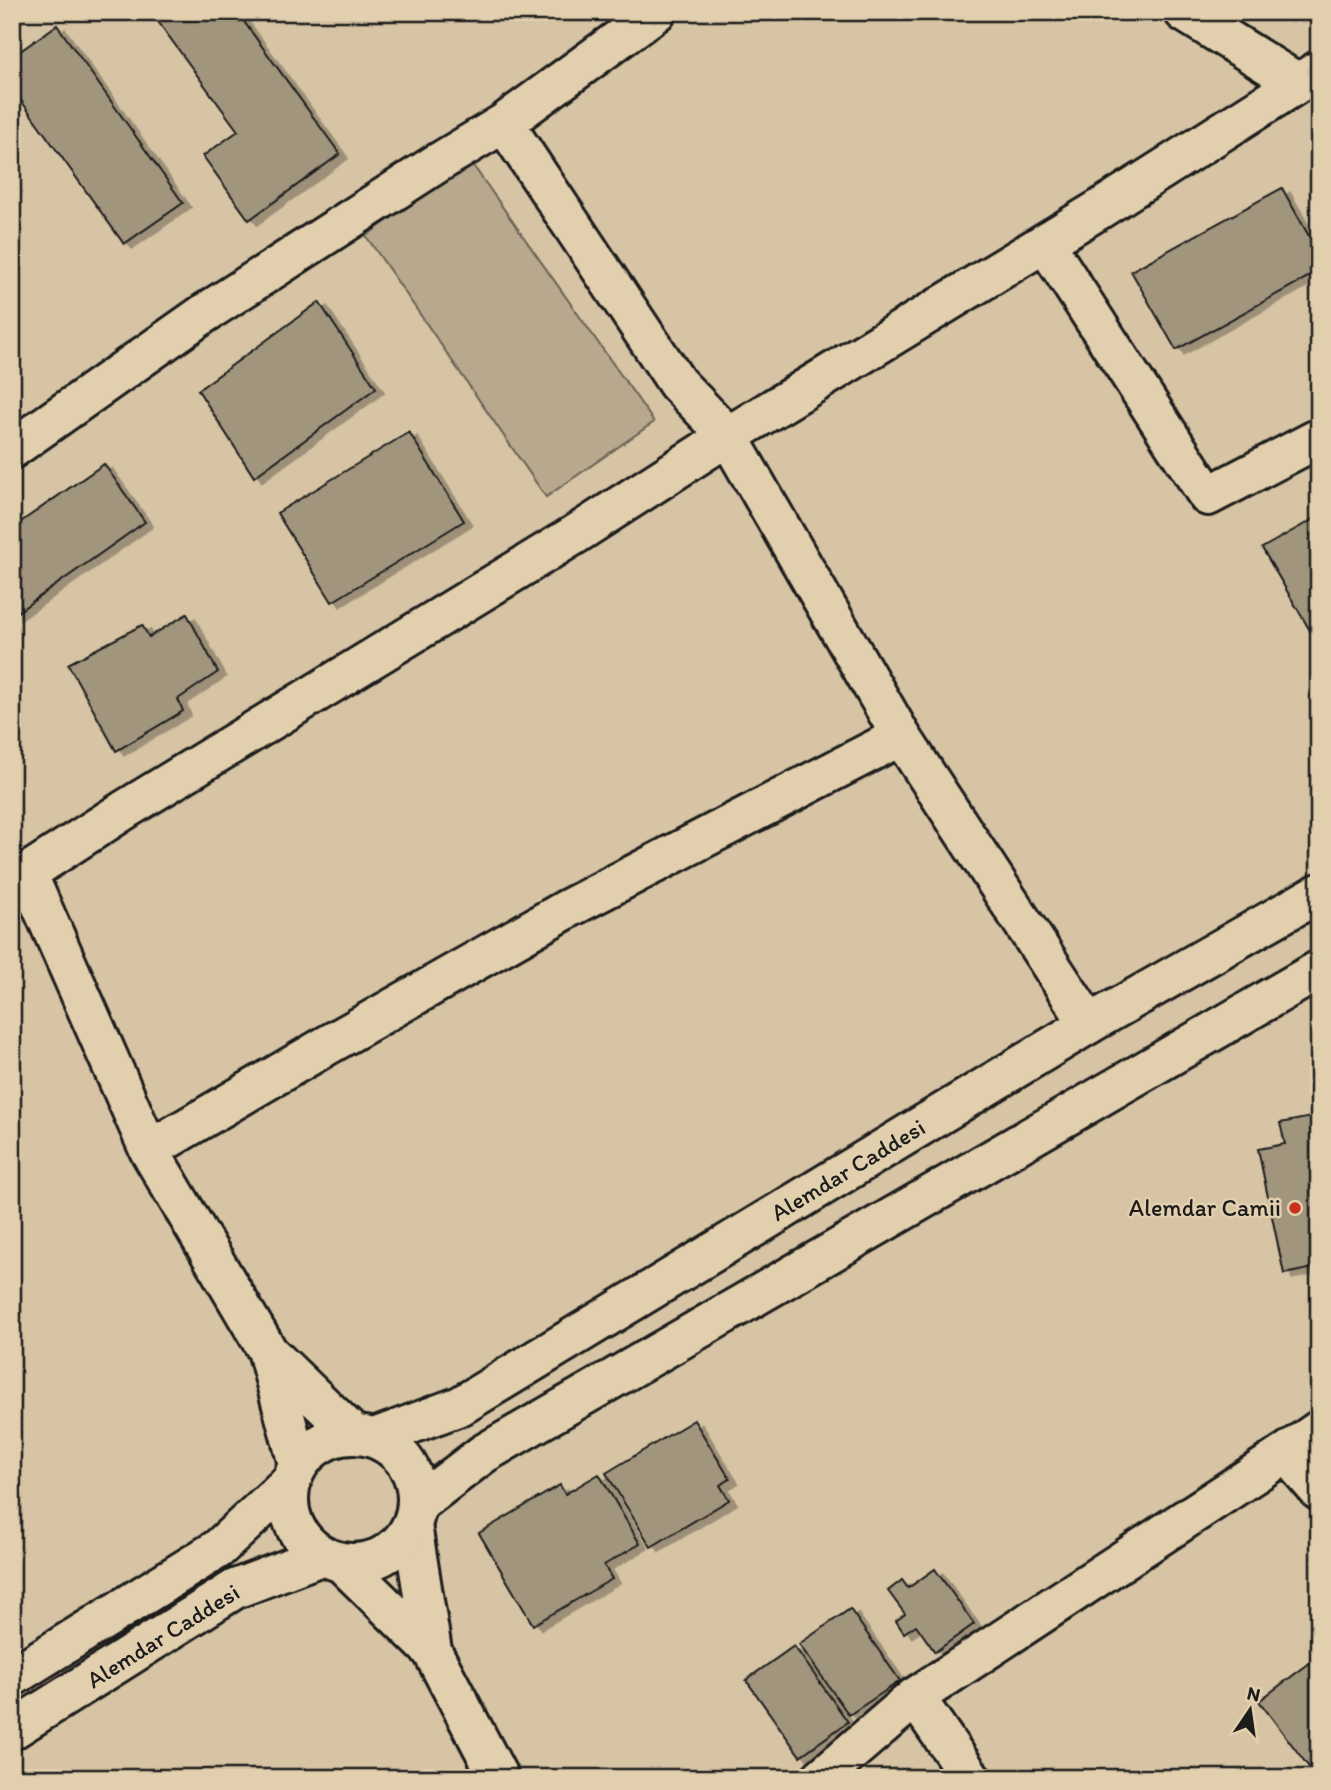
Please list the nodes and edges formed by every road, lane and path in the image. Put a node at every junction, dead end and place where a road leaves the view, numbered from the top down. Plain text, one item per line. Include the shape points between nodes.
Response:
1 (656, 12) edge
2 (1184, 12) edge
3 (1308, 77) edge
4 (504, 123) junction
5 (1045, 243) junction
6 (727, 436) junction
7 (1319, 438) edge
8 (12, 449) edge
9 (901, 736) junction
10 (17, 867) edge
11 (1319, 893) edge
12 (1319, 970) edge
13 (1089, 1024) junction
14 (149, 1150) junction
15 (267, 1350) junction
16 (1319, 1430) edge
17 (363, 1436) junction
18 (1286, 1453) junction
19 (294, 1473) junction
20 (1319, 1490) edge
21 (415, 1515) junction
22 (332, 1560) junction
23 (432, 1651) junction
24 (16, 1666) edge
25 (915, 1697) junction
26 (12, 1730) edge
27 (499, 1778) edge
28 (821, 1778) edge
29 (971, 1778) edge

1 - 4 street
2 - 3 street
3 - 5 street
4 - 6 street via 677,383
4 - 8 street via 205,313
5 - 6 street
5 - 7 street via 1208,496
6 - 9 street
6 - 10 street via 576,534 138,802
9 - 13 street
9 - 14 street via 569,908
10 - 14 street
11 - 13 street, Alemdar Caddesi
12 - 21 street via 483,1454
13 - 17 street, Alemdar Caddesi via 460,1406
14 - 15 street
15 - 17 street
15 - 19 street
16 - 18 street
17 - 19 street via 332,1437 312,1448
17 - 21 street via 393,1448 407,1464 415,1483
18 - 20 street
18 - 25 street
19 - 22 street via 287,1504 293,1525 304,1542
19 - 24 street, Alemdar Caddesi via 218,1549
21 - 22 street via 400,1543 384,1556 363,1563
21 - 23 street
22 - 23 street
22 - 26 street, Alemdar Caddesi via 235,1588
23 - 27 street
25 - 28 street
25 - 29 street

